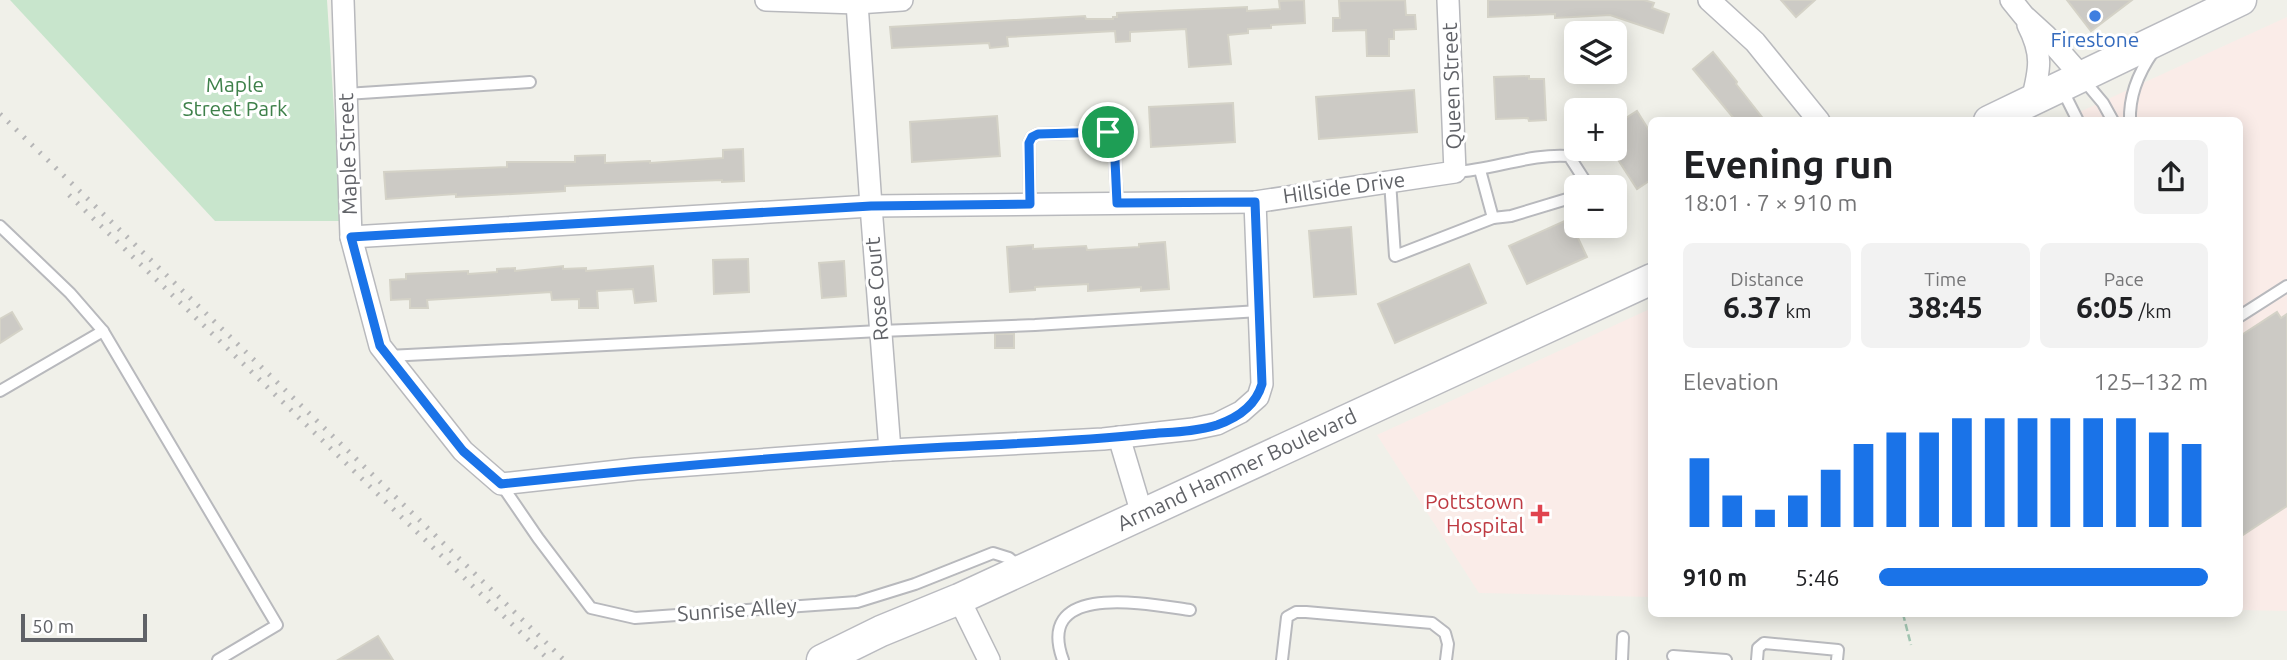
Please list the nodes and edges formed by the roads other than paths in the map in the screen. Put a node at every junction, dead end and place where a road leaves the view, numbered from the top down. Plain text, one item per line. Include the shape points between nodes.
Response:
1 (343, 0) edge
2 (766, 0) edge
3 (902, 0) edge
4 (1448, 0) edge
5 (1709, 0) edge
6 (2241, 0) edge
7 (857, 3) junction
8 (2018, 8) edge
9 (2166, 35) junction
10 (530, 82) dead end
11 (2071, 82) junction
12 (346, 94) junction
13 (2032, 100) junction
14 (1816, 117) edge
15 (2002, 117) edge
16 (2077, 117) edge
17 (2111, 117) edge
18 (2130, 117) edge
19 (1480, 170) junction
20 (1455, 172) junction
21 (1581, 175) edge
22 (1390, 181) junction
23 (1564, 201) edge
24 (1255, 202) junction
25 (1117, 203) junction
26 (1030, 204) junction
27 (871, 206) junction
28 (1493, 218) junction
29 (0, 226) edge
30 (351, 237) junction
31 (1648, 281) edge
32 (2287, 286) edge
33 (1259, 311) junction
34 (2243, 314) edge
35 (103, 331) junction
36 (880, 331) junction
37 (384, 351) junction
38 (0, 391) edge
39 (1119, 437) junction
40 (890, 450) junction
41 (501, 484) junction
42 (1142, 514) junction
43 (1023, 570) junction
44 (959, 599) junction
45 (1190, 610) dead end
46 (1623, 637) dead end
47 (1673, 656) dead end
48 (218, 660) edge
49 (822, 660) edge
50 (989, 660) edge
51 (1063, 660) edge
52 (1282, 660) edge
53 (1289, 660) edge
54 (1446, 660) edge
55 (1622, 660) edge
56 (1726, 660) edge
57 (1757, 660) edge
58 (1837, 660) edge

1 - 12 street, Maple Street
2 - 7 street
3 - 7 street
4 - 20 street, Queen Street
5 - 14 street via 1755,42
6 - 9 street
7 - 27 street, Rose Court
8 - 11 street via 2046,36
8 - 13 street via 2039,52
9 - 11 street
9 - 18 lane via 2139,75
10 - 12 lane
11 - 13 street
11 - 16 lane
11 - 17 lane via 2103,103
12 - 30 street, Maple Street
13 - 15 street
19 - 20 lane
19 - 21 lane via 1552,155 1569,156
19 - 28 lane
20 - 22 street, Hillside Drive
22 - 24 street, Hillside Drive
22 - 28 lane via 1395,256
23 - 28 lane
24 - 25 street, Hillside Drive
24 - 33 street
25 - 26 street, Hillside Drive
25 - 26 lane via 1114,139 1108,132 1032,137
26 - 27 street, Hillside Drive
27 - 30 street, Hillside Drive
27 - 36 street, Rose Court
29 - 35 lane via 71,293
30 - 37 street, Maple Street
31 - 42 street, Armand Hammer Boulevard
32 - 34 lane
33 - 36 lane
33 - 39 street via 1262,384 1251,405 1217,425
35 - 38 lane
35 - 48 lane via 277,625
36 - 37 lane
36 - 40 street, Rose Court
37 - 41 street via 463,451
39 - 40 street
39 - 42 street
40 - 41 street
41 - 43 lane, Sunrise Alley via 591,608 635,618 857,601 993,553 1009,558
42 - 43 street, Armand Hammer Boulevard
43 - 44 street, Armand Hammer Boulevard
44 - 49 street, Armand Hammer Boulevard
44 - 50 street
45 - 51 lane via 1109,601 1087,605 1061,621 1058,648
46 - 55 lane
47 - 56 lane
52 - 53 lane
52 - 54 lane via 1287,617 1296,612 1432,623 1446,633
57 - 58 lane via 1763,643 1838,650

